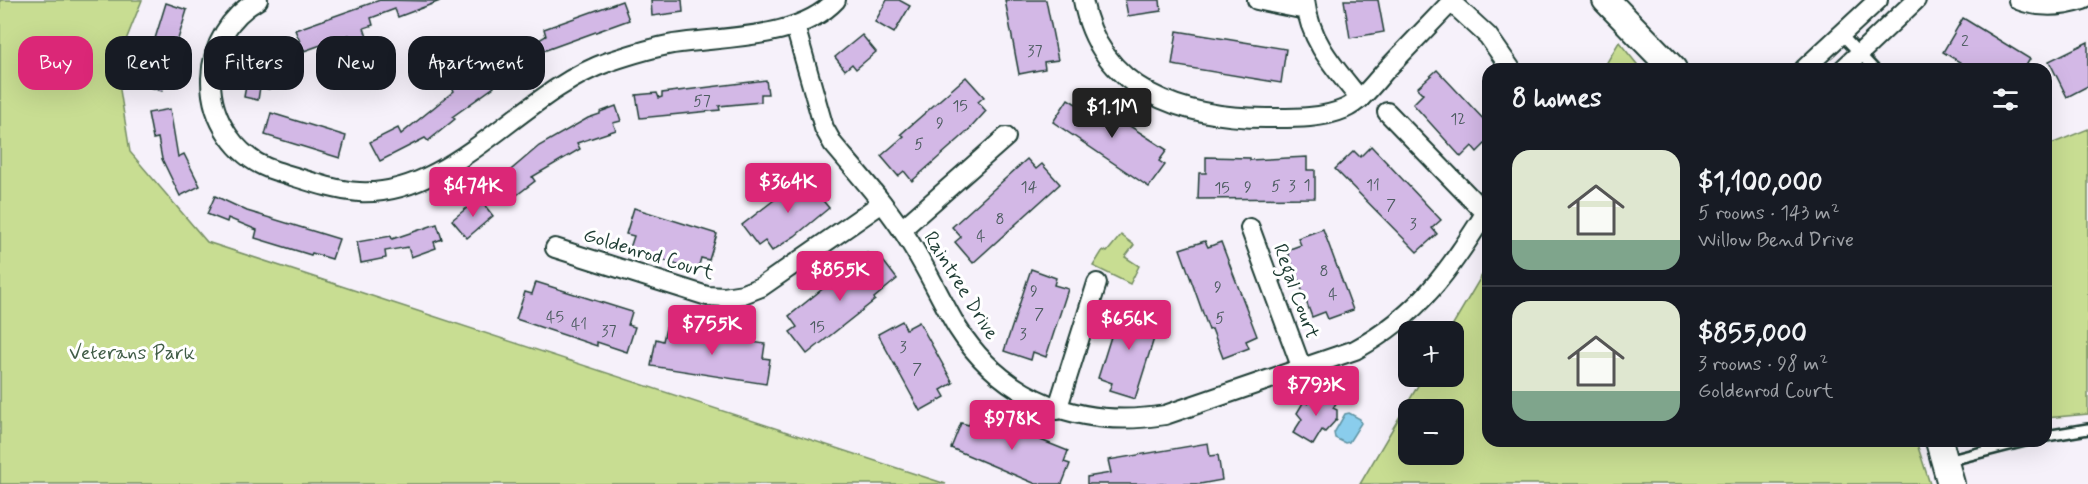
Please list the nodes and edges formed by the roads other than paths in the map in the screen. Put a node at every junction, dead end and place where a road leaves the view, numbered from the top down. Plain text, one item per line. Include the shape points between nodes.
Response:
1 (258, 0) edge
2 (836, 0) edge
3 (1083, 0) edge
4 (1257, 0) edge
5 (1606, 0) edge
6 (1878, 0) edge
7 (1916, 0) edge
8 (2018, 0) edge
9 (2083, 0) edge
10 (1452, 1) edge
11 (1306, 5) edge
12 (795, 26) junction
13 (1841, 34) junction
14 (1859, 54) junction
15 (1507, 63) edge
16 (1667, 63) edge
17 (1810, 63) edge
18 (1850, 63) edge
19 (1868, 63) edge
20 (1360, 99) junction
21 (1387, 112) dead end
22 (1006, 137) dead end
23 (882, 203) junction
24 (1482, 206) edge
25 (1482, 219) edge
26 (1250, 228) dead end
27 (902, 229) junction
28 (555, 248) dead end
29 (1097, 283) dead end
30 (1302, 369) junction
31 (1057, 410) junction
32 (2088, 429) edge
33 (2052, 435) edge
34 (2002, 447) edge
35 (1945, 462) edge

1 - 12 street via 236,17 216,50 211,87 219,121 238,149 253,161 318,183 360,192 404,187 427,178 544,95 605,63 672,45
2 - 12 street
3 - 20 street via 1093,33 1118,70 1136,86 1176,105 1248,118 1288,118 1329,113
4 - 11 street
5 - 16 street
6 - 13 street
7 - 14 street
8 - 9 street via 2043,6
10 - 15 street via 1488,36
10 - 20 street
11 - 20 street via 1322,53
12 - 23 street, Raintree Drive via 824,128
13 - 14 lane
13 - 17 street
14 - 18 street
14 - 19 lane
21 - 24 street
22 - 27 street
23 - 27 street, Raintree Drive
23 - 28 street, Goldenrod Court via 761,287 724,297 698,294
25 - 30 street, Raintree Drive via 1444,276 1411,311 1379,337 1355,350
26 - 30 street, Regal Court
27 - 31 street, Raintree Drive via 971,346 1008,382
29 - 31 street
30 - 31 street, Raintree Drive via 1165,416 1108,419
32 - 33 lane
34 - 35 lane

